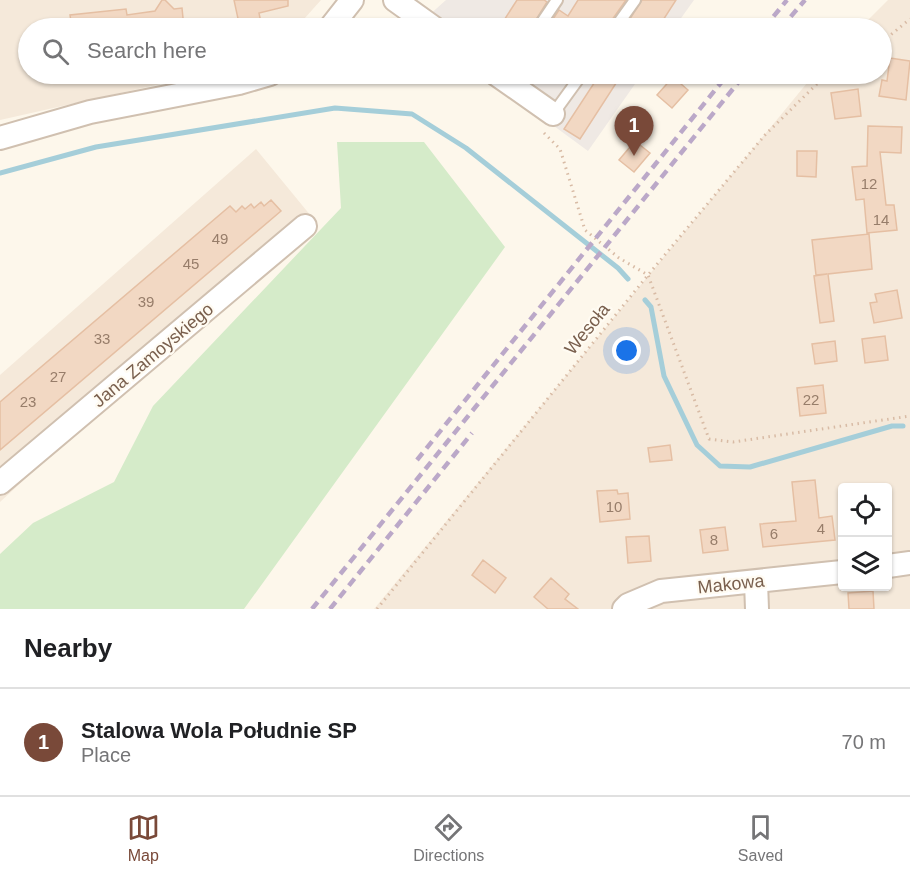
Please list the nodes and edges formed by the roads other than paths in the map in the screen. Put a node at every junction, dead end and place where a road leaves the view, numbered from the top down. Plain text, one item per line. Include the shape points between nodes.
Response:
1 (352, 0) edge
2 (557, 0) edge
3 (635, 0) edge
4 (403, 2) edge
5 (338, 18) edge
6 (422, 18) edge
7 (545, 18) edge
8 (622, 18) edge
9 (234, 84) edge
10 (511, 84) edge
11 (574, 84) edge
12 (545, 121) joint
13 (0, 138) edge
14 (305, 226) dead end
15 (0, 483) edge
16 (910, 563) edge
17 (892, 565) edge
18 (838, 573) edge
19 (756, 582) junction
20 (624, 609) edge
21 (757, 609) edge

1 - 5 street
2 - 7 lane
3 - 8 lane
4 - 6 street
9 - 13 street via 90,112
10 - 12 street
11 - 12 lane
14 - 15 street, Jana Zamoyskiego
16 - 17 street
18 - 19 street, Makowa
19 - 20 street, Makowa via 661,591
19 - 21 street

